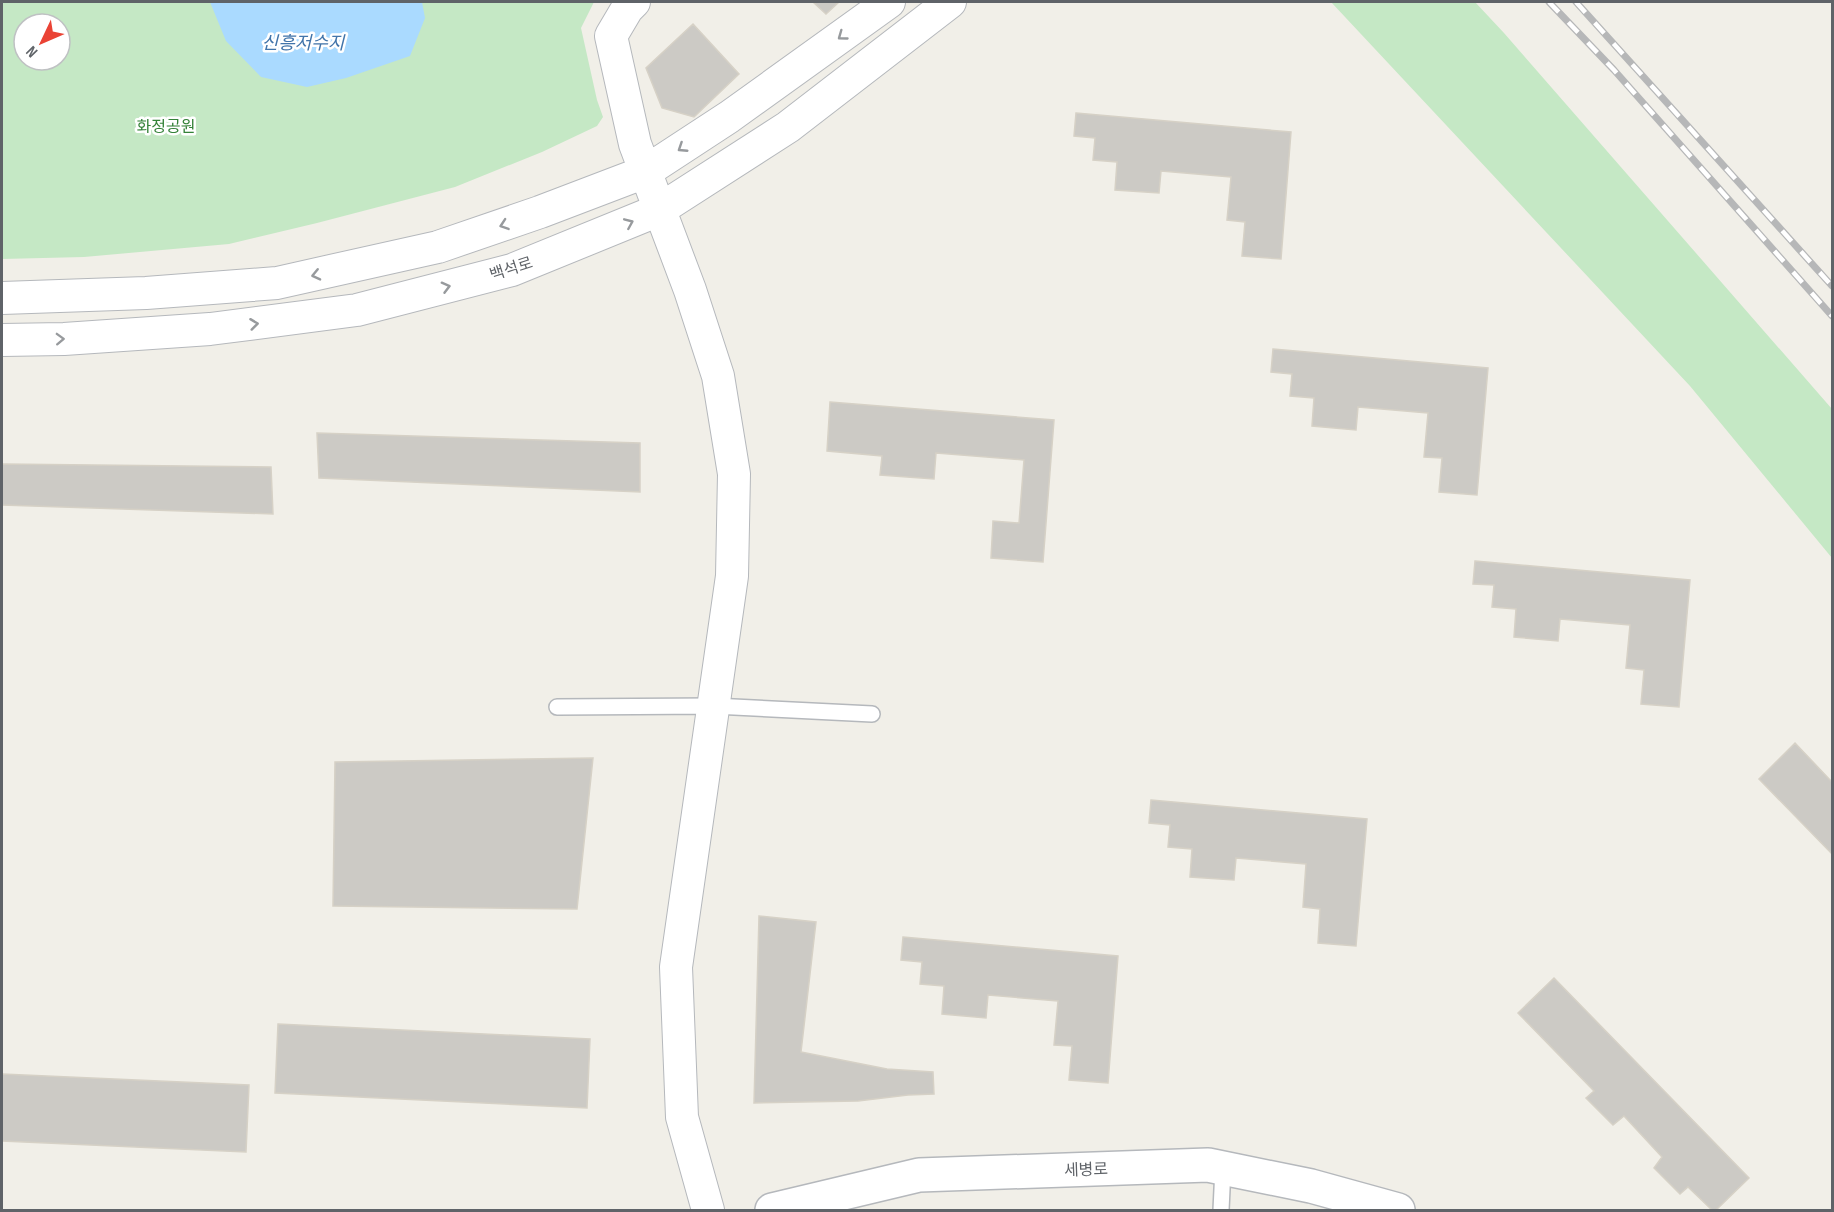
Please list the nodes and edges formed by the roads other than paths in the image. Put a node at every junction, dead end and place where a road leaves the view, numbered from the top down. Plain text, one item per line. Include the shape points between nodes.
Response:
1 (634, 2) edge
2 (890, 2) edge
3 (950, 2) edge
4 (645, 172) junction
5 (659, 210) junction
6 (2, 298) edge
7 (2, 340) edge
8 (714, 706) junction
9 (557, 707) dead end
10 (872, 714) dead end
11 (1223, 1168) junction
12 (708, 1210) edge
13 (772, 1210) edge
14 (1221, 1210) edge
15 (1398, 1210) edge

1 - 4 street via 611,36
2 -> 4 street
3 - 5 street, 백석로 via 788,127
4 - 5 street
4 -> 6 street via 438,247 277,283
7 -> 5 street, 백석로 via 210,329 357,310 512,270
5 - 8 street via 718,376 734,474 732,576
8 - 9 lane
8 - 10 lane
8 - 12 street via 676,967 682,1117
11 - 13 street, 세병로 via 1208,1165 919,1175
11 - 14 lane
11 - 15 street, 세병로 via 1311,1186

